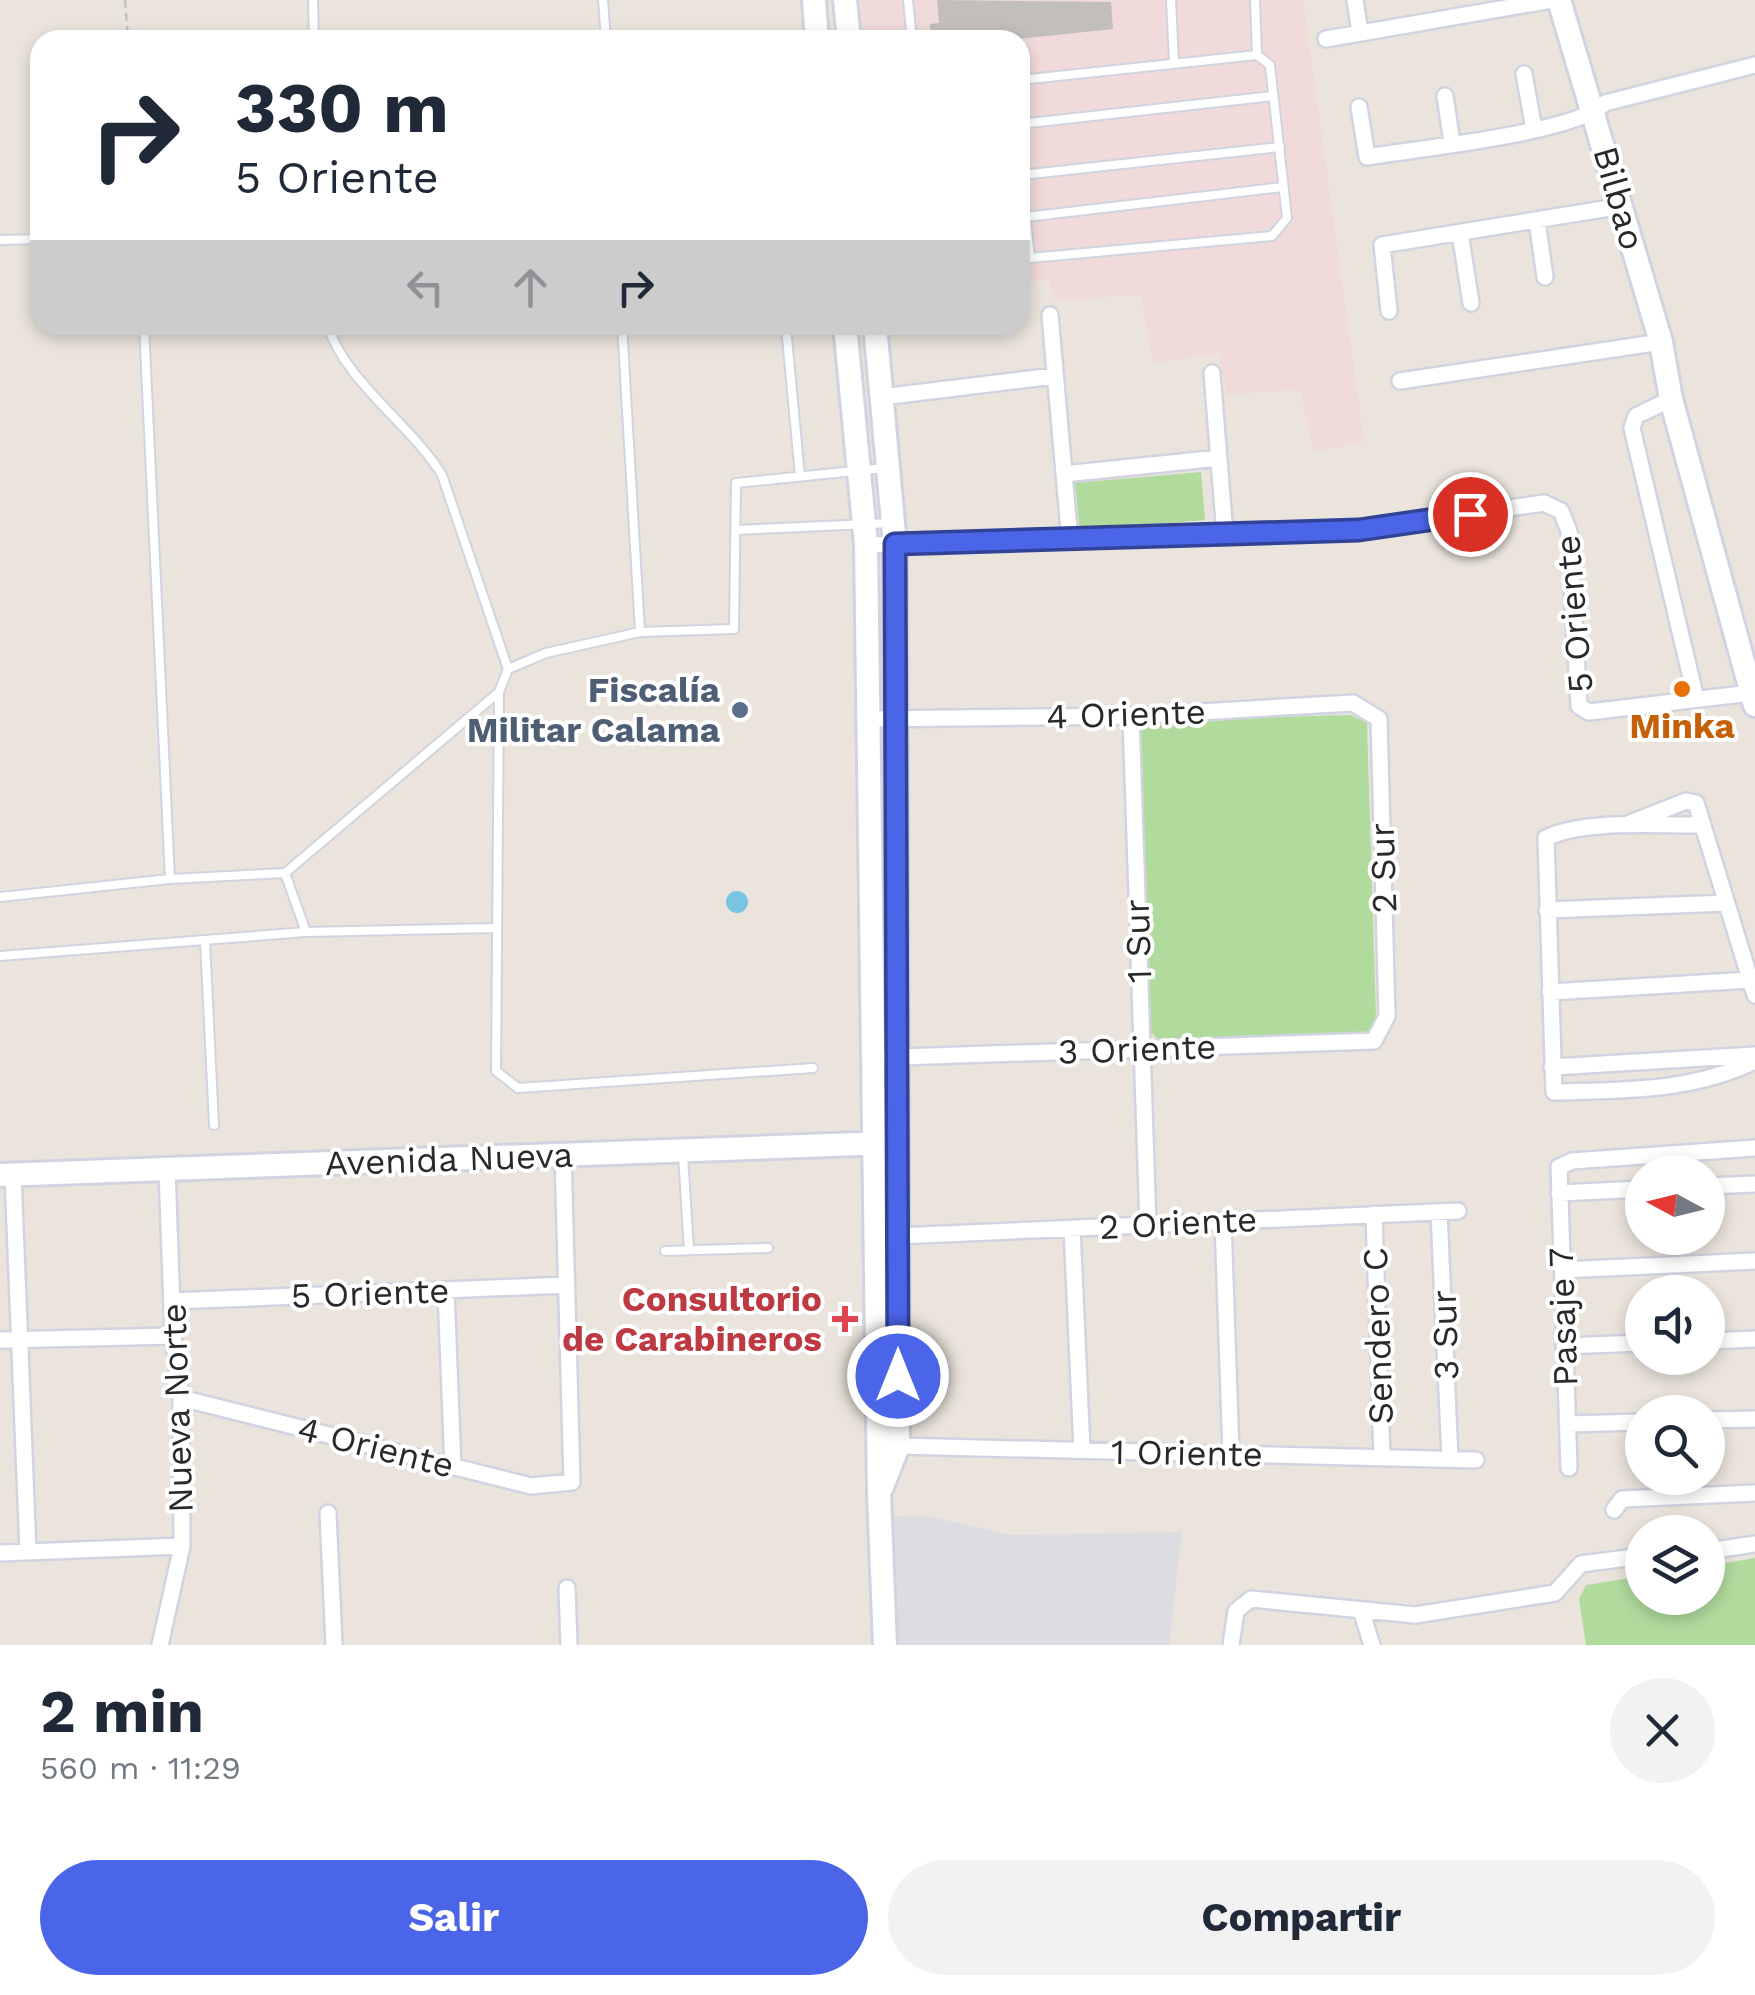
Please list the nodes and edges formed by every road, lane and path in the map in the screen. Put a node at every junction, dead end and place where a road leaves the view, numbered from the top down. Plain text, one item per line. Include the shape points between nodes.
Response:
1 (125, 0) edge
2 (312, 0) edge
3 (603, 0) edge
4 (814, 0) edge
5 (846, 0) edge
6 (908, 0) edge
7 (1171, 0) edge
8 (1254, 0) edge
9 (1355, 0) edge
10 (1556, 0) edge
11 (1473, 6) edge
12 (127, 30) edge
13 (314, 30) edge
14 (605, 30) edge
15 (817, 30) edge
16 (848, 30) edge
17 (911, 30) edge
18 (1360, 33) junction
19 (1326, 38) dead end
20 (1257, 55) junction
21 (1174, 62) junction
22 (1755, 65) edge
23 (1524, 74) dead end
24 (1030, 79) edge
25 (1274, 96) junction
26 (1445, 96) dead end
27 (1359, 107) dead end
28 (1595, 114) junction
29 (1030, 123) edge
30 (1534, 129) junction
31 (1452, 143) junction
32 (1280, 147) junction
33 (1030, 174) edge
34 (1283, 186) junction
35 (1622, 206) junction
36 (1030, 217) edge
37 (1537, 221) junction
38 (1460, 233) junction
39 (30, 239) edge
40 (0, 240) edge
41 (1030, 258) edge
42 (1545, 276) dead end
43 (1471, 303) dead end
44 (1390, 312) dead end
45 (1050, 315) dead end
46 (144, 335) edge
47 (333, 335) edge
48 (623, 335) edge
49 (787, 335) edge
50 (846, 335) edge
51 (876, 335) edge
52 (1661, 342) junction
53 (1212, 373) dead end
54 (1054, 376) junction
55 (1400, 381) dead end
56 (882, 397) junction
57 (1671, 399) junction
58 (1219, 458) junction
59 (888, 468) junction
60 (859, 471) junction
61 (1064, 474) junction
62 (800, 476) junction
63 (736, 530) junction
64 (865, 534) junction
65 (894, 534) junction
66 (1225, 535) junction
67 (1070, 541) junction
68 (640, 632) junction
69 (508, 670) junction
70 (498, 692) junction
71 (1696, 699) junction
72 (1753, 699) edge
73 (1130, 716) junction
74 (896, 719) junction
75 (868, 720) junction
76 (1379, 720) joint
77 (1703, 825) junction
78 (1622, 826) junction
79 (285, 873) junction
80 (170, 879) junction
81 (0, 898) edge
82 (1726, 903) junction
83 (871, 910) junction
84 (896, 910) junction
85 (1547, 910) junction
86 (495, 928) junction
87 (306, 932) junction
88 (205, 940) junction
89 (0, 956) edge
90 (1753, 988) edge
91 (1550, 992) junction
92 (1387, 1016) joint
93 (1141, 1050) junction
94 (897, 1057) junction
95 (873, 1058) junction
96 (1755, 1058) edge
97 (1552, 1067) junction
98 (813, 1068) dead end
99 (214, 1125) dead end
100 (886, 1142) junction
101 (1755, 1148) edge
102 (683, 1150) junction
103 (563, 1154) junction
104 (167, 1169) junction
105 (6, 1175) edge
106 (1755, 1184) edge
107 (1725, 1185) edge
108 (1625, 1190) edge
109 (1558, 1193) junction
110 (1458, 1211) dead end
111 (1440, 1212) junction
112 (1374, 1214) junction
113 (1223, 1221) junction
114 (1148, 1224) junction
115 (1072, 1228) junction
116 (898, 1236) junction
117 (768, 1248) dead end
118 (689, 1250) junction
119 (665, 1251) dead end
120 (1755, 1261) edge
121 (1563, 1270) junction
122 (567, 1285) junction
123 (446, 1290) junction
124 (173, 1301) junction
125 (173, 1336) junction
126 (18, 1339) junction
127 (1755, 1339) edge
128 (0, 1340) edge
129 (1725, 1340) edge
130 (1625, 1344) edge
131 (1564, 1346) junction
132 (181, 1398) junction
133 (1755, 1418) edge
134 (1725, 1419) edge
135 (1625, 1422) edge
136 (1567, 1424) junction
137 (898, 1446) junction
138 (1082, 1450) junction
139 (1231, 1454) junction
140 (1382, 1458) junction
141 (1450, 1459) junction
142 (1476, 1460) dead end
143 (453, 1467) junction
144 (1569, 1468) dead end
145 (1755, 1493) edge
146 (879, 1494) junction
147 (1614, 1510) dead end
148 (328, 1513) dead end
149 (1755, 1544) edge
150 (182, 1546) junction
151 (1725, 1548) edge
152 (28, 1552) junction
153 (0, 1553) edge
154 (1625, 1558) edge
155 (567, 1588) dead end
156 (1362, 1613) junction
157 (160, 1645) edge
158 (334, 1645) edge
159 (569, 1645) edge
160 (885, 1645) edge
161 (1231, 1645) edge
162 (1372, 1645) edge

1 - 12 path
2 - 13 lane
3 - 14 lane
4 - 15 street
5 - 16 street
6 - 17 lane
7 - 21 lane
8 - 20 lane
9 - 18 street
10 - 11 street
10 - 28 street, Bilbao
11 - 18 street
18 - 19 street
20 - 21 lane
20 - 25 lane via 1270,65
21 - 24 lane
22 - 28 street via 1606,103
23 - 30 street
25 - 29 lane
25 - 32 lane
26 - 31 street
27 - 31 street via 1367,158
28 - 30 street
28 - 35 street, Bilbao
30 - 31 street
32 - 33 lane
32 - 34 lane
34 - 36 lane
34 - 41 lane via 1287,218 1272,236
35 - 37 street
35 - 52 street, Bilbao
37 - 38 street
37 - 42 street
38 - 43 street
38 - 44 street via 1382,244
39 - 40 lane
45 - 54 street
46 - 80 lane
47 - 69 lane via 346,362 442,474
48 - 68 lane
49 - 62 lane
50 - 60 street
51 - 56 street
52 - 55 street
52 - 57 street, Bilbao
53 - 58 street
54 - 56 street
54 - 61 street
56 - 59 street
57 - 71 street via 1636,416 1632,428
57 - 72 street, Bilbao
58 - 61 street
58 - 66 street
59 - 60 lane
59 - 65 street
60 - 62 lane
60 - 64 street
61 - 67 street
62 - 63 lane via 736,483
63 - 64 lane
63 - 68 lane via 734,629
64 - 65 street, 5 Oriente
64 - 75 street
65 - 67 street, 5 Oriente
65 - 74 street
66 - 67 street, 5 Oriente
66 - 71 street, 5 Oriente via 1359,530 1554,506 1569,530 1579,706 1590,712
68 - 69 lane via 546,653
69 - 70 lane
70 - 79 lane
70 - 86 lane
71 - 72 street, 5 Oriente
73 - 74 street, 4 Oriente
73 - 76 street, 4 Oriente via 1353,704
73 - 93 street, 1 Sur
74 - 75 street, 4 Oriente
74 - 84 street
75 - 83 street
76 - 92 street, 2 Sur
77 - 78 street
77 - 78 street via 1690,800
77 - 82 street
78 - 85 street via 1546,838
79 - 80 lane
79 - 87 lane
80 - 81 lane
82 - 85 street
82 - 90 street
83 - 84 street
83 - 95 street
84 - 94 street
85 - 91 street
86 - 87 lane
86 - 98 lane via 496,1071 518,1088
87 - 88 lane
88 - 89 lane
88 - 99 lane
90 - 91 street
91 - 97 street
92 - 93 street, 3 Oriente via 1374,1041
93 - 94 street, 3 Oriente
93 - 114 street, 1 Sur
94 - 95 street, 3 Oriente
94 - 100 street
95 - 100 street
96 - 97 street
96 - 97 street via 1729,1074 1672,1087 1554,1092
100 - 102 street, Avenida Nueva
100 - 116 street
100 - 146 street
101 - 109 street, Pasaje 7 via 1572,1161 1559,1167
102 - 103 street, Avenida Nueva
102 - 118 lane
103 - 104 street, Avenida Nueva
103 - 122 street
104 - 105 street, Avenida Nueva
104 - 124 street, Nueva Norte
105 - 126 street
106 - 107 street
108 - 109 street
109 - 121 street, Pasaje 7
110 - 111 street, 2 Oriente
111 - 112 street, 2 Oriente
111 - 141 street, 3 Sur
112 - 113 street, 2 Oriente
112 - 140 street, Sendero C
113 - 114 street, 2 Oriente
113 - 139 street
114 - 115 street, 2 Oriente
115 - 116 street, 2 Oriente
115 - 138 street
116 - 137 street
117 - 118 lane
118 - 119 lane
120 - 121 street
121 - 131 street, Pasaje 7
122 - 123 street, 5 Oriente
122 - 143 street, 4 Oriente via 572,1482 532,1486
123 - 124 street, 5 Oriente
123 - 143 street
124 - 125 street, Nueva Norte
125 - 126 street
125 - 132 street, Nueva Norte
126 - 128 street
126 - 152 street
127 - 129 street
130 - 131 street
131 - 136 street, Pasaje 7
132 - 143 street, 4 Oriente
132 - 150 street, Nueva Norte
133 - 134 street
135 - 136 street
136 - 144 street, Pasaje 7
137 - 138 street, 1 Oriente
137 - 146 street
138 - 139 street, 1 Oriente
139 - 140 street, 1 Oriente
140 - 141 street, 1 Oriente
141 - 142 street, 1 Oriente
145 - 147 street via 1622,1500
146 - 160 street
148 - 158 street
149 - 151 street
150 - 152 street
150 - 157 street, Nueva Norte
152 - 153 street
154 - 156 street via 1581,1564 1555,1593 1415,1615
155 - 159 street
156 - 161 street via 1275,1600 1242,1603
156 - 162 street

